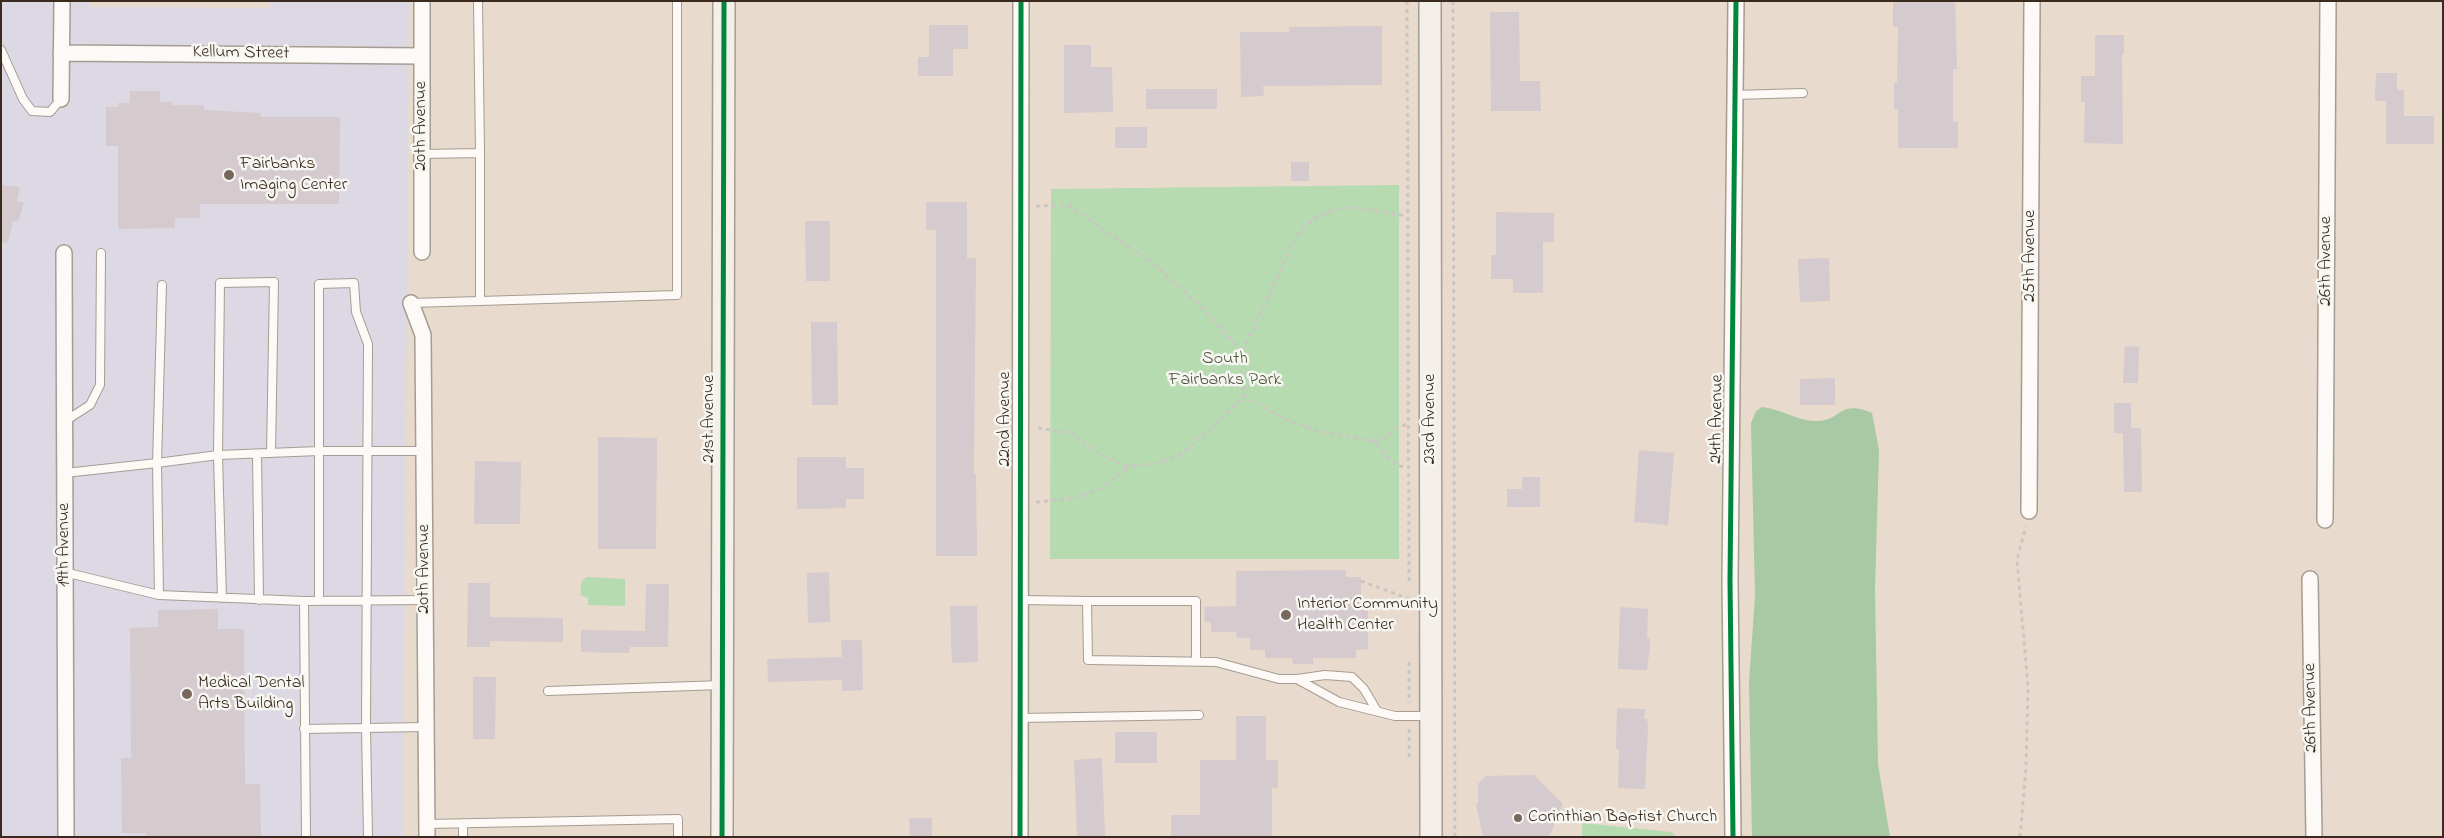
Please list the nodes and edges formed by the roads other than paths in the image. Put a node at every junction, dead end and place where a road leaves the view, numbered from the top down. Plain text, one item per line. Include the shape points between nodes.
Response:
1 (62, 1) edge
2 (422, 1) edge
3 (478, 1) edge
4 (678, 1) edge
5 (724, 1) edge
6 (1021, 1) edge
7 (1430, 1) edge
8 (1736, 1) edge
9 (2032, 1) edge
10 (2328, 1) edge
11 (1, 50) edge
12 (61, 53) junction
13 (422, 56) junction
14 (1803, 93) dead end
15 (1735, 95) junction
16 (61, 99) joint
17 (480, 153) junction
18 (422, 154) junction
19 (422, 252) dead end
20 (64, 253) dead end
21 (101, 253) dead end
22 (162, 284) dead end
23 (480, 301) junction
24 (411, 303) joint
25 (64, 422) junction
26 (367, 451) junction
27 (319, 452) junction
28 (424, 452) junction
29 (271, 453) junction
30 (257, 454) junction
31 (218, 455) junction
32 (157, 463) junction
33 (65, 473) junction
34 (2030, 511) road end
35 (2325, 520) dead end
36 (64, 572) junction
37 (2310, 579) dead end
38 (159, 595) junction
39 (222, 598) junction
40 (259, 600) junction
41 (319, 600) junction
42 (367, 600) junction
43 (425, 600) junction
44 (1020, 600) junction
45 (304, 601) junction
46 (1087, 601) junction
47 (1196, 660) junction
48 (1297, 679) junction
49 (724, 685) junction
50 (548, 691) dead end
51 (1377, 711) junction
52 (1199, 716) dead end
53 (1432, 716) junction
54 (1020, 718) junction
55 (426, 727) junction
56 (366, 728) junction
57 (304, 729) junction
58 (463, 823) junction
59 (427, 830) edge
60 (66, 837) edge
61 (306, 837) edge
62 (368, 837) edge
63 (463, 837) edge
64 (678, 837) edge
65 (722, 837) edge
66 (1020, 837) edge
67 (1431, 837) edge
68 (1733, 837) edge
69 (2314, 837) edge

1 - 12 street
2 - 13 street, 20th Avenue
3 - 17 lane
4 - 23 lane via 678,294
5 - 49 street, 21st Avenue
6 - 44 street, 22nd Avenue
7 - 53 street, 23rd Avenue
8 - 15 street, 24th Avenue
9 - 34 street, 25th Avenue
10 - 35 street, 26th Avenue
11 - 16 lane via 23,100 32,111 50,112
12 - 13 street, Kellum Street
12 - 16 street
13 - 18 street, 20th Avenue
14 - 15 lane
15 - 68 street, 24th Avenue via 1730,570
17 - 18 lane
17 - 23 lane
18 - 19 street, 20th Avenue
20 - 25 street, 19th Avenue
21 - 25 lane via 100,385 90,404
22 - 32 lane
23 - 24 lane
24 - 28 street, 20th Avenue via 423,335
25 - 33 street, 19th Avenue
26 - 27 lane
26 - 27 lane via 368,344 356,312 354,283 319,284
26 - 28 lane
26 - 42 lane
27 - 29 lane
27 - 41 lane
28 - 43 street, 20th Avenue
29 - 30 lane
29 - 31 lane via 274,282 220,283
30 - 31 lane
30 - 40 lane
31 - 32 lane
31 - 39 lane
32 - 33 lane
32 - 38 lane
33 - 36 street, 19th Avenue
36 - 38 lane
36 - 60 street, 19th Avenue
37 - 69 street, 26th Avenue
38 - 39 lane
39 - 40 lane
40 - 45 lane
41 - 42 lane
41 - 45 lane
42 - 43 lane
42 - 56 lane
43 - 55 street, 20th Avenue
44 - 46 lane
44 - 54 street, 22nd Avenue
45 - 57 lane
46 - 47 lane via 1088,660
46 - 47 lane via 1196,601
47 - 48 lane via 1216,662 1279,679
48 - 51 lane via 1339,702
48 - 51 lane via 1325,675 1352,677 1364,689
49 - 50 lane
49 - 65 street, 21st Avenue
51 - 53 lane
52 - 54 lane
53 - 67 street, 23rd Avenue
54 - 66 street, 22nd Avenue
55 - 56 lane
55 - 59 street, 20th Avenue
56 - 57 lane
56 - 62 lane
57 - 61 lane
58 - 59 lane
58 - 63 lane
58 - 64 lane via 678,819

